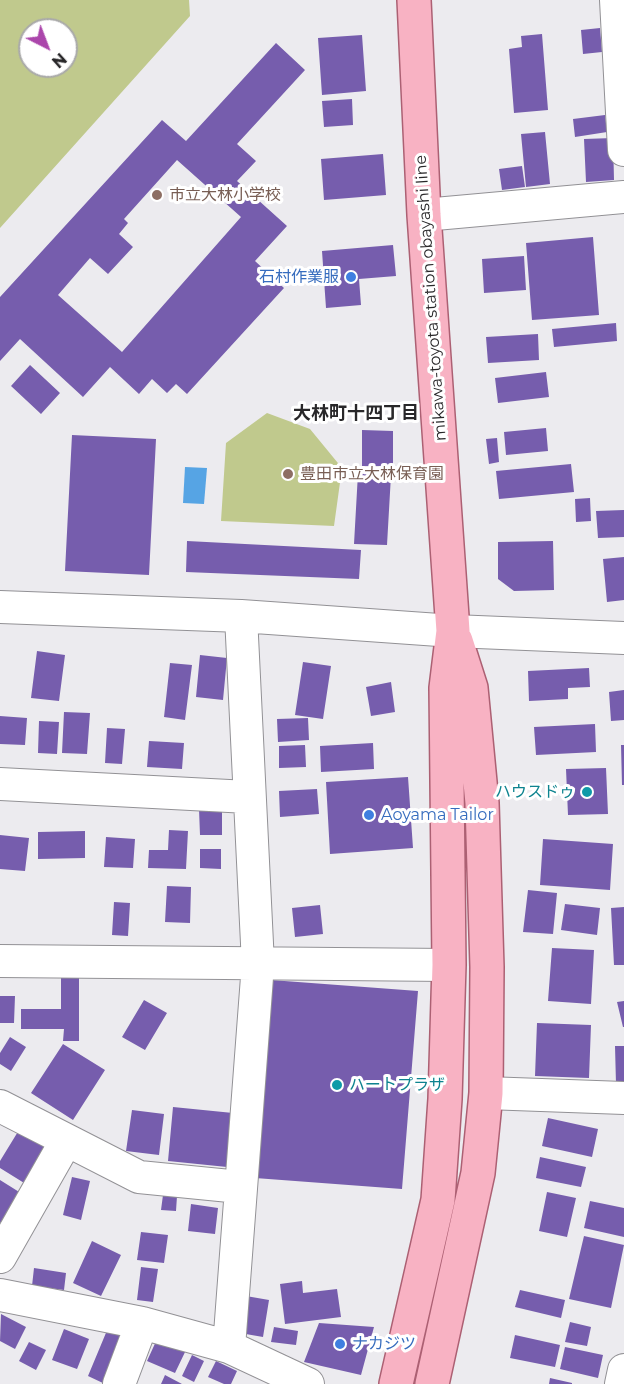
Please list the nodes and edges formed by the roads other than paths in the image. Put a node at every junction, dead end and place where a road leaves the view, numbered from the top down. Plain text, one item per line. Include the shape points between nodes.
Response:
1 (414, 0) edge
2 (616, 0) edge
3 (624, 150) edge
4 (624, 197) edge
5 (424, 215) junction
6 (0, 607) edge
7 (241, 616) junction
8 (453, 631) junction
9 (624, 638) edge
10 (0, 784) edge
11 (248, 797) junction
12 (0, 961) edge
13 (258, 964) junction
14 (449, 965) junction
15 (486, 1093) junction
16 (624, 1098) edge
17 (0, 1106) edge
18 (66, 1142) junction
19 (240, 1187) junction
20 (0, 1257) edge
21 (0, 1294) edge
22 (142, 1323) junction
23 (229, 1347) junction
24 (624, 1370) edge
25 (119, 1384) edge
26 (308, 1384) edge
27 (396, 1384) edge
28 (432, 1384) edge
29 (621, 1384) edge

1 - 5 main road, mikawa-toyota station obayashi line
2 - 3 street
4 - 5 street
5 - 8 main road, mikawa-toyota station obayashi line
6 - 7 street
7 - 8 street
7 - 11 street
8 - 9 street
8 - 14 main road, mikawa-toyota station obayashi line via 446,688
8 - 15 main road, mikawa-toyota station obayashi line via 471,688 482,803
10 - 11 street
11 - 13 street
12 - 13 street
13 - 14 street
13 - 19 street
14 - 27 main road, mikawa-toyota station obayashi line via 438,1200
15 - 16 street
15 - 28 main road, mikawa-toyota station obayashi line via 478,1173
17 - 18 street
18 - 19 street via 139,1177
18 - 20 street
19 - 23 street
21 - 22 street
22 - 23 street
22 - 25 street
23 - 26 street
24 - 29 street

